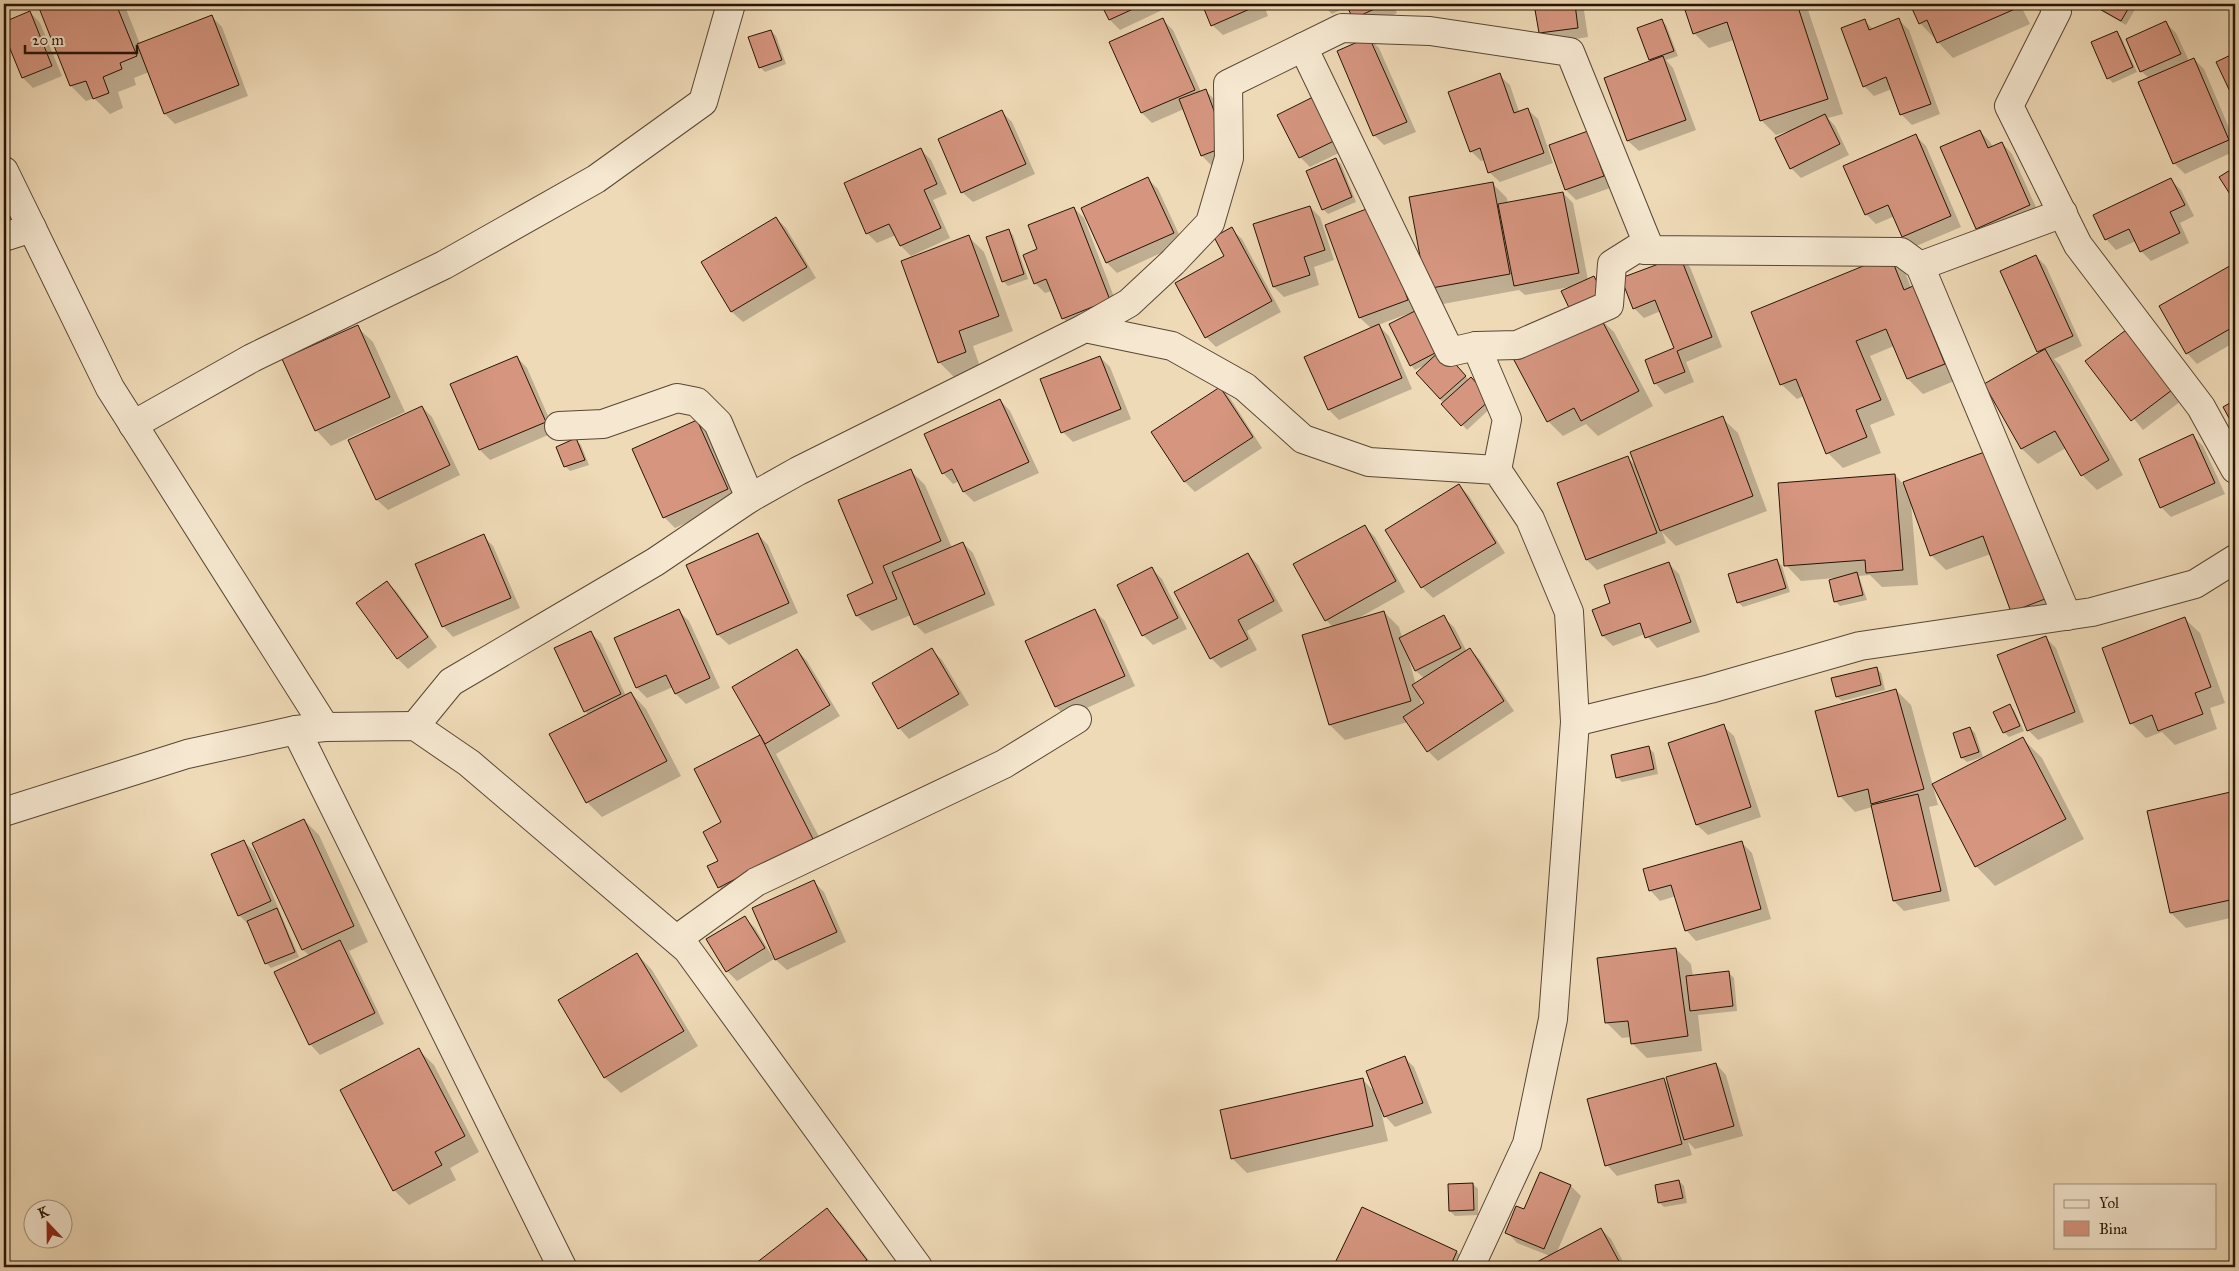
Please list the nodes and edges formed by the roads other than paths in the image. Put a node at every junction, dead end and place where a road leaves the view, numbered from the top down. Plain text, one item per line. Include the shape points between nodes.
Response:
1 (731, 4) edge
2 (2053, 4) edge
3 (1303, 47) junction
4 (4, 171) edge
5 (2063, 213) junction
6 (32, 228) junction
7 (4, 237) edge
8 (1647, 242) junction
9 (1920, 266) junction
10 (1085, 328) junction
11 (1476, 346) junction
12 (133, 425) junction
13 (560, 426) dead end
14 (2235, 469) edge
15 (1497, 470) junction
16 (750, 498) junction
17 (2235, 559) edge
18 (2067, 616) junction
19 (1077, 719) dead end
20 (1575, 722) junction
21 (415, 726) junction
22 (325, 727) junction
23 (296, 730) junction
24 (4, 812) edge
25 (677, 939) junction
26 (562, 1267) edge
27 (918, 1267) edge
28 (1470, 1267) edge

1 - 12 street via 703,102 596,179 444,265 252,358
2 - 5 street via 2057,11 2009,106
3 - 8 street via 1342,28 1430,31 1570,52
3 - 10 street via 1228,84 1229,158 1210,223 1129,302
3 - 11 street via 1450,352
4 - 6 street
5 - 9 street
5 - 14 street via 2078,245 2201,406
6 - 7 street
6 - 12 street via 110,388
8 - 9 street via 1644,250 1901,252
8 - 11 street via 1612,264 1609,305 1517,345
9 - 18 street
10 - 15 street via 1172,346 1245,387 1303,439 1368,462
10 - 16 street
11 - 15 street via 1507,419
12 - 22 street
13 - 16 street via 603,424 677,398 697,402 718,423
15 - 20 street via 1530,520 1569,612
16 - 21 street via 655,562 451,682
17 - 18 street via 2194,584
18 - 20 street via 1860,646 1710,689
19 - 25 street via 1004,764 756,882
20 - 28 street via 1553,1019 1527,1144
21 - 22 street
21 - 25 street via 469,763
22 - 23 street
23 - 24 street via 187,754
23 - 26 street
25 - 27 street

